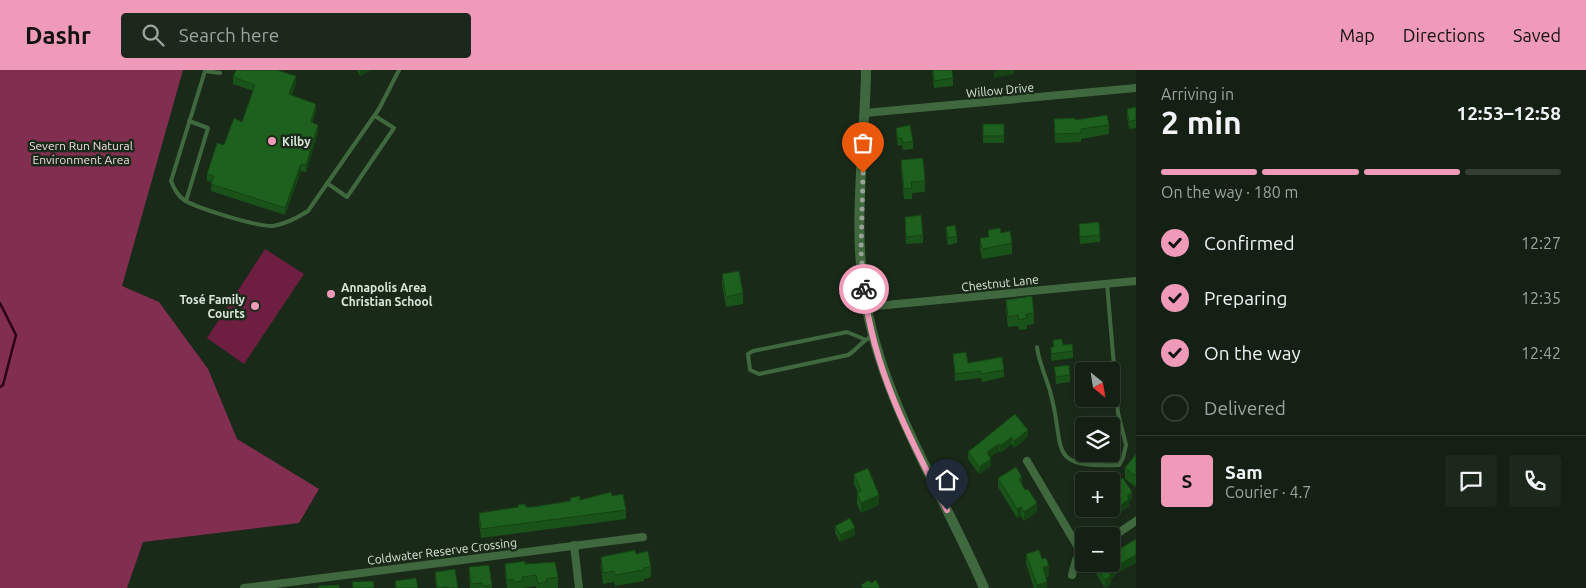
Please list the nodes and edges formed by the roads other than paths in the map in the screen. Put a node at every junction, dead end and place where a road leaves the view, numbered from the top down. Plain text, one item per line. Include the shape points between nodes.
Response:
1 (398, 70) edge
2 (866, 70) edge
3 (220, 73) dead end
4 (1136, 88) edge
5 (865, 114) junction
6 (375, 116) junction
7 (189, 121) junction
8 (328, 183) junction
9 (186, 201) junction
10 (1136, 281) edge
11 (1107, 284) junction
12 (866, 307) junction
13 (868, 338) junction
14 (1037, 347) dead end
15 (1027, 461) dead end
16 (1136, 521) edge
17 (1120, 532) edge
18 (643, 537) dead end
19 (1075, 540) edge
20 (574, 545) junction
21 (1075, 564) edge
22 (1072, 575) dead end
23 (244, 588) edge
24 (580, 588) edge
25 (984, 588) edge

1 - 6 lane
2 - 5 street
3 - 7 lane via 204,71
4 - 5 street, Willow Drive
5 - 12 street via 861,251
6 - 8 lane
6 - 8 lane via 394,128 348,197
7 - 9 lane via 171,181 174,190
7 - 9 lane via 208,128
8 - 9 lane via 308,211 296,219 272,226 258,225
10 - 11 street, Chestnut Lane
11 - 12 street, Chestnut Lane
11 - 14 lane via 1118,413 1126,445 1119,465 1076,463 1060,449 1051,394 1038,362
12 - 13 street
13 - 13 lane via 847,332 753,351 747,359 750,370 759,374 848,355
13 - 25 street via 909,435
15 - 19 street
16 - 17 street
18 - 20 street, Coldwater Reserve Crossing
20 - 23 street, Coldwater Reserve Crossing
20 - 24 street
21 - 22 street

